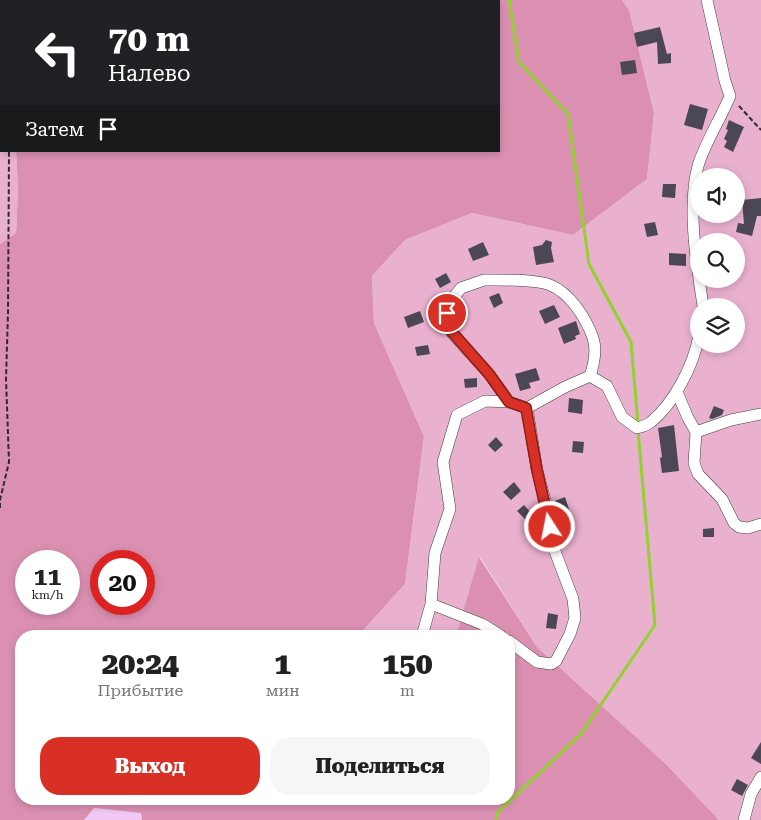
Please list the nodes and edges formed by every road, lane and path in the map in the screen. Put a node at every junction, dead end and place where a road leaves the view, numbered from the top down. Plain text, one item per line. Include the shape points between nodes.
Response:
1 (708, 0) edge
2 (730, 96) junction
3 (761, 130) edge
4 (9, 152) edge
5 (694, 233) edge
6 (695, 353) edge
7 (590, 376) junction
8 (677, 392) junction
9 (509, 402) junction
10 (526, 408) junction
11 (761, 414) edge
12 (696, 432) junction
13 (0, 508) edge
14 (761, 524) edge
15 (431, 604) junction
16 (424, 630) edge
17 (492, 630) edge
18 (515, 646) edge
19 (761, 777) edge
20 (744, 820) edge

1 - 2 lane
2 - 3 path
2 - 5 lane via 697,167
4 - 13 path via 6,379 9,462
6 - 8 lane
7 - 8 lane via 607,386 622,417 637,428 650,423
7 - 9 lane via 595,360 594,339 580,312 568,298 550,285 484,280 461,288 447,313 452,332
7 - 10 lane
8 - 12 lane
9 - 10 lane
9 - 15 lane via 485,401 457,415 442,462 450,509 435,554
10 - 18 lane via 553,546 574,599 575,618 556,661 551,664 537,662
11 - 12 lane
12 - 14 lane via 694,464 698,474 722,499 739,527
15 - 16 lane
15 - 17 lane
19 - 20 lane via 751,794

